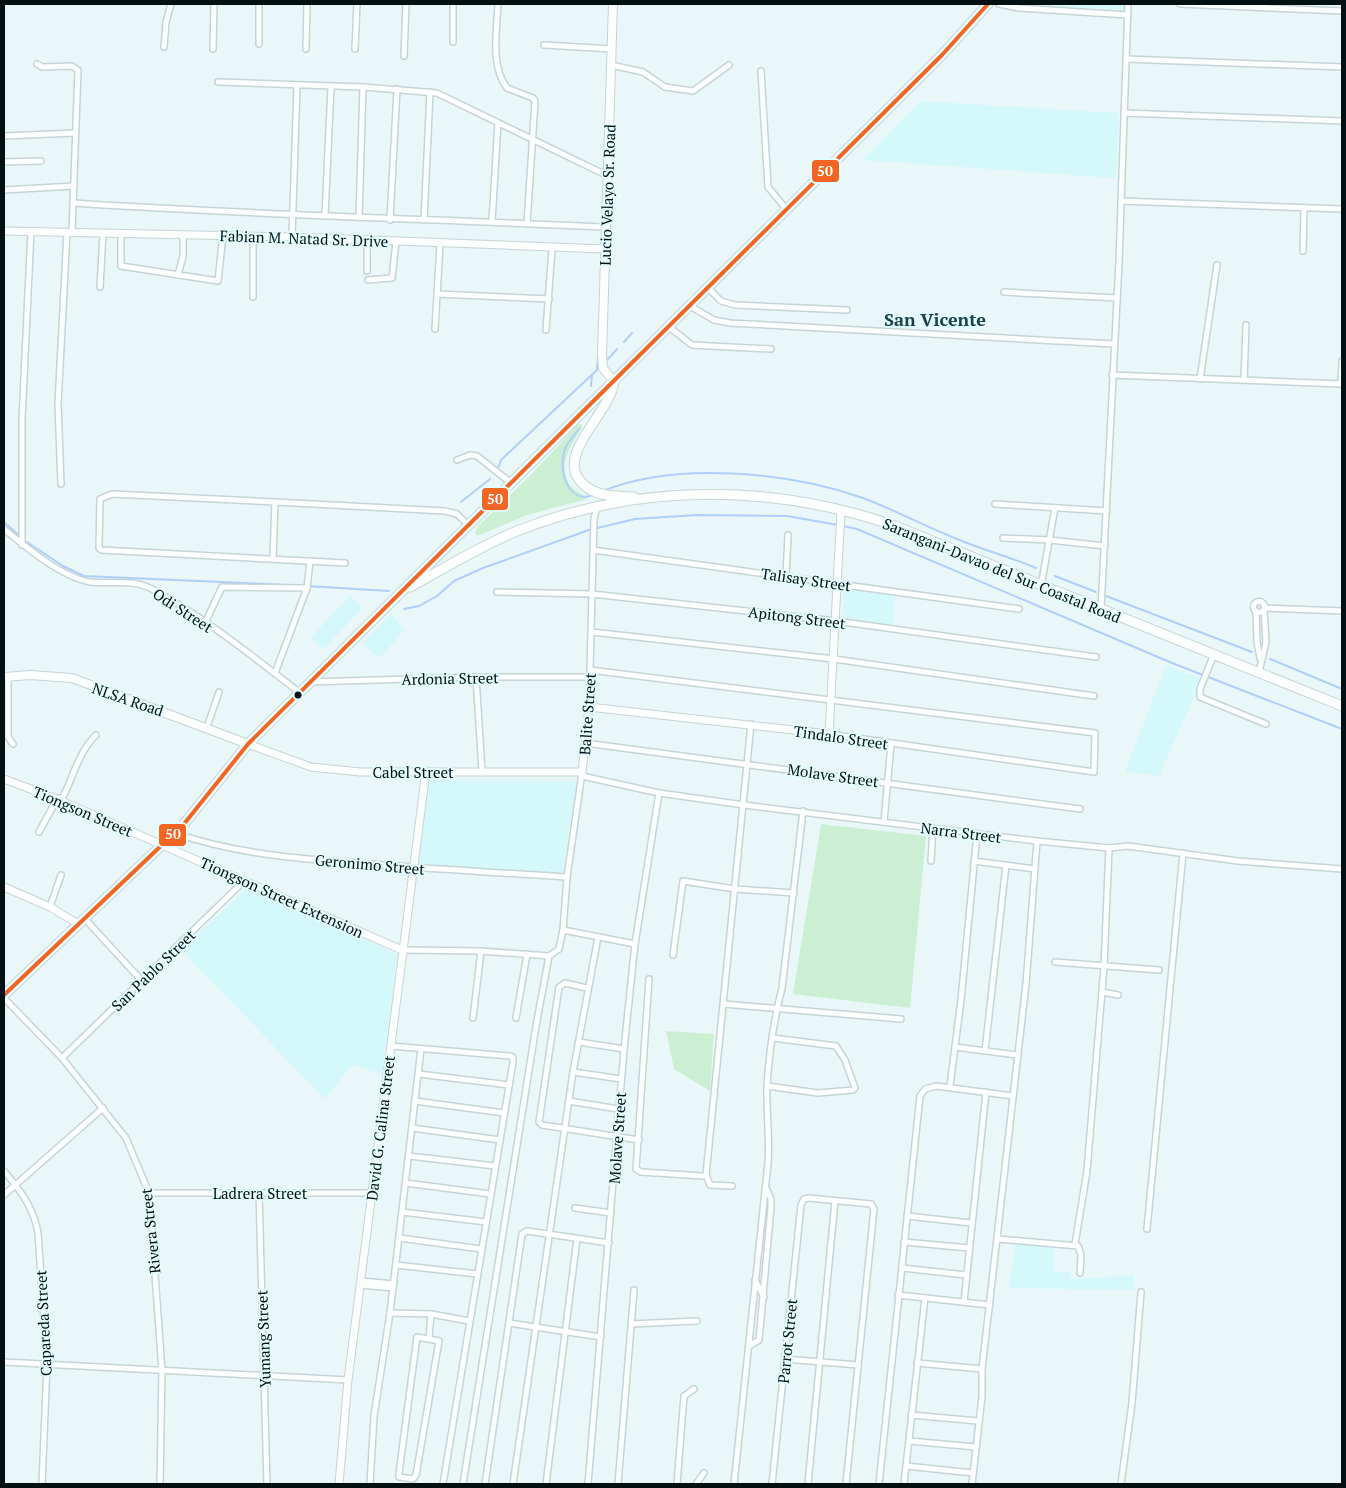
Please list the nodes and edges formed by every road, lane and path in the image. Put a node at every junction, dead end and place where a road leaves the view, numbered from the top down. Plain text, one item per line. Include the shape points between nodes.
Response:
1 (171, 4) edge
2 (214, 4) edge
3 (259, 4) edge
4 (307, 4) edge
5 (357, 4) edge
6 (406, 4) edge
7 (453, 4) edge
8 (498, 4) edge
9 (613, 4) edge
10 (988, 4) edge
11 (999, 4) edge
12 (1128, 4) edge
13 (1180, 4) edge
14 (1342, 11) edge
15 (1128, 15) junction
16 (453, 42) dead end
17 (259, 44) dead end
18 (544, 45) dead end
19 (164, 47) dead end
20 (306, 48) dead end
21 (213, 49) dead end
22 (355, 49) dead end
23 (612, 49) junction
24 (404, 56) dead end
25 (1126, 59) junction
26 (38, 64) dead end
27 (612, 65) junction
28 (729, 65) dead end
29 (1342, 67) edge
30 (761, 71) dead end
31 (218, 82) dead end
32 (297, 86) junction
33 (331, 87) junction
34 (363, 87) junction
35 (397, 89) junction
36 (430, 92) junction
37 (1124, 113) junction
38 (1342, 121) edge
39 (498, 123) junction
40 (75, 133) junction
41 (4, 136) edge
42 (531, 139) junction
43 (41, 161) dead end
44 (4, 162) edge
45 (608, 176) junction
46 (74, 186) junction
47 (4, 190) edge
48 (1121, 201) junction
49 (74, 202) junction
50 (1304, 208) junction
51 (1342, 209) edge
52 (787, 210) junction
53 (293, 215) junction
54 (325, 215) junction
55 (359, 217) junction
56 (390, 220) junction
57 (424, 220) junction
58 (492, 221) junction
59 (527, 224) junction
60 (606, 227) junction
61 (4, 231) edge
62 (31, 231) junction
63 (70, 232) junction
64 (103, 233) junction
65 (121, 233) junction
66 (183, 235) junction
67 (223, 235) junction
68 (253, 236) junction
69 (292, 237) junction
70 (367, 240) junction
71 (396, 242) junction
72 (440, 244) junction
73 (552, 248) junction
74 (605, 249) junction
75 (1303, 251) dead end
76 (1217, 265) dead end
77 (367, 271) dead end
78 (178, 275) junction
79 (368, 280) dead end
80 (100, 287) dead end
81 (708, 288) junction
82 (1004, 292) dead end
83 (437, 294) junction
84 (253, 297) dead end
85 (1117, 298) junction
86 (549, 299) junction
87 (690, 306) junction
88 (847, 310) dead end
89 (1246, 325) dead end
90 (669, 327) junction
91 (435, 329) dead end
92 (546, 330) dead end
93 (1114, 344) junction
94 (771, 349) dead end
95 (1342, 362) edge
96 (1112, 375) junction
97 (1200, 378) junction
98 (1244, 380) junction
99 (614, 382) junction
100 (1342, 384) edge
101 (457, 460) dead end
102 (510, 483) junction
103 (61, 484) dead end
104 (649, 498) junction
105 (275, 502) junction
106 (995, 504) dead end
107 (597, 508) junction
108 (1055, 508) junction
109 (841, 511) junction
110 (1107, 511) junction
111 (468, 525) junction
112 (6, 531) edge
113 (788, 535) dead end
114 (4, 538) edge
115 (1003, 538) dead end
116 (1050, 540) junction
117 (22, 545) junction
118 (1105, 546) junction
119 (593, 550) junction
120 (273, 559) junction
121 (310, 561) junction
122 (345, 563) dead end
123 (786, 576) junction
124 (838, 583) junction
125 (1041, 586) junction
126 (307, 588) junction
127 (400, 592) junction
128 (497, 592) dead end
129 (592, 594) junction
130 (1264, 608) junction
131 (1019, 609) dead end
132 (1253, 609) junction
133 (1101, 610) junction
134 (1342, 611) edge
135 (836, 621) junction
136 (205, 623) junction
137 (592, 632) junction
138 (1214, 654) junction
139 (1096, 657) dead end
140 (834, 659) junction
141 (1261, 661) junction
142 (590, 670) junction
143 (1259, 672) junction
144 (275, 673) junction
145 (6, 677) edge
146 (476, 677) junction
147 (590, 677) junction
148 (310, 682) junction
149 (219, 692) dead end
150 (299, 692) junction
151 (1094, 696) dead end
152 (831, 700) junction
153 (1342, 706) edge
154 (589, 707) junction
155 (751, 724) junction
156 (1266, 724) dead end
157 (208, 727) junction
158 (829, 734) junction
159 (96, 735) dead end
160 (585, 743) junction
161 (14, 744) dead end
162 (248, 744) junction
163 (890, 744) junction
164 (748, 763) junction
165 (426, 771) junction
166 (482, 771) junction
167 (582, 774) junction
168 (4, 779) edge
169 (887, 782) junction
170 (659, 793) junction
171 (57, 799) junction
172 (744, 806) junction
173 (1080, 809) dead end
174 (803, 812) junction
175 (884, 822) junction
176 (933, 828) junction
177 (39, 832) dead end
178 (175, 833) junction
179 (976, 834) junction
180 (1037, 842) junction
181 (162, 845) junction
182 (1109, 848) junction
183 (1183, 854) junction
184 (974, 861) junction
185 (931, 862) dead end
186 (1006, 865) junction
187 (412, 868) junction
188 (1035, 869) junction
189 (1342, 869) edge
190 (61, 875) dead end
191 (567, 877) junction
192 (244, 881) junction
193 (4, 887) edge
194 (735, 889) junction
195 (794, 893) junction
196 (50, 907) junction
197 (82, 921) junction
198 (563, 930) junction
199 (598, 937) junction
200 (635, 944) junction
201 (402, 950) junction
202 (482, 951) junction
203 (527, 954) junction
204 (673, 955) dead end
205 (549, 956) junction
206 (1055, 962) dead end
207 (1104, 967) junction
208 (1159, 970) dead end
209 (649, 979) dead end
210 (142, 982) junction
211 (587, 988) junction
212 (1102, 992) junction
213 (1118, 995) dead end
214 (4, 996) edge
215 (724, 1004) junction
216 (777, 1008) junction
217 (473, 1018) dead end
218 (516, 1018) dead end
219 (901, 1018) dead end
220 (773, 1038) junction
221 (579, 1042) junction
222 (390, 1046) junction
223 (956, 1047) junction
224 (421, 1049) junction
225 (624, 1049) junction
226 (985, 1051) junction
227 (1017, 1055) junction
228 (62, 1058) junction
229 (573, 1072) junction
230 (419, 1074) junction
231 (621, 1079) junction
232 (509, 1085) junction
233 (767, 1086) junction
234 (950, 1086) junction
235 (986, 1092) junction
236 (1013, 1096) junction
237 (415, 1101) junction
238 (569, 1101) junction
239 (103, 1108) junction
240 (618, 1108) junction
241 (504, 1113) junction
242 (412, 1128) junction
243 (564, 1129) junction
244 (616, 1138) junction
245 (500, 1140) junction
246 (639, 1140) junction
247 (409, 1156) junction
248 (495, 1166) junction
249 (4, 1171) edge
250 (706, 1175) junction
251 (406, 1183) junction
252 (17, 1186) junction
253 (732, 1186) dead end
254 (765, 1188) junction
255 (149, 1193) junction
256 (259, 1193) junction
257 (372, 1193) junction
258 (490, 1194) junction
259 (4, 1196) edge
260 (770, 1197) junction
261 (836, 1201) junction
262 (764, 1202) junction
263 (575, 1208) dead end
264 (402, 1212) junction
265 (611, 1213) junction
266 (907, 1216) junction
267 (486, 1222) junction
268 (971, 1223) junction
269 (1147, 1230) dead end
270 (550, 1234) junction
271 (400, 1238) junction
272 (577, 1239) junction
273 (998, 1239) junction
274 (904, 1242) junction
275 (609, 1243) junction
276 (1075, 1244) junction
277 (969, 1248) junction
278 (481, 1249) junction
279 (396, 1265) junction
280 (902, 1268) junction
281 (1080, 1273) dead end
282 (476, 1274) junction
283 (966, 1276) junction
284 (755, 1280) junction
285 (361, 1283) junction
286 (393, 1286) junction
287 (634, 1290) dead end
288 (1141, 1292) dead end
289 (898, 1295) junction
290 (764, 1297) junction
291 (925, 1298) junction
292 (964, 1302) junction
293 (990, 1305) junction
294 (390, 1313) junction
295 (431, 1314) junction
296 (751, 1319) junction
297 (469, 1321) junction
298 (697, 1321) dead end
299 (509, 1323) junction
300 (631, 1324) junction
301 (536, 1327) junction
302 (761, 1327) junction
303 (566, 1332) junction
304 (601, 1337) junction
305 (429, 1338) junction
306 (750, 1346) junction
307 (785, 1359) junction
308 (4, 1362) edge
309 (820, 1363) junction
310 (917, 1363) junction
311 (47, 1364) junction
312 (858, 1365) junction
313 (982, 1369) junction
314 (162, 1370) junction
315 (264, 1376) junction
316 (348, 1380) junction
317 (694, 1389) dead end
318 (911, 1415) junction
319 (978, 1421) junction
320 (909, 1441) junction
321 (976, 1447) junction
322 (906, 1466) junction
323 (704, 1473) dead end
324 (973, 1473) junction
325 (404, 1482) edge
326 (42, 1484) edge
327 (160, 1484) edge
328 (267, 1484) edge
329 (339, 1484) edge
330 (370, 1484) edge
331 (443, 1484) edge
332 (463, 1484) edge
333 (485, 1484) edge
334 (513, 1484) edge
335 (546, 1484) edge
336 (588, 1484) edge
337 (618, 1484) edge
338 (677, 1484) edge
339 (696, 1484) edge
340 (734, 1484) edge
341 (772, 1484) edge
342 (808, 1484) edge
343 (846, 1484) edge
344 (878, 1484) edge
345 (904, 1484) edge
346 (972, 1484) edge
347 (1121, 1484) edge

1 - 19 street
2 - 21 street
3 - 17 street
4 - 20 street
5 - 22 street
6 - 24 street
7 - 16 street
8 - 42 street via 500,72 507,88 534,99
9 - 23 main road, Lucio Velayo Sr. Road
10 - 52 main road via 942,55
11 - 15 street
12 - 15 street
13 - 14 street
15 - 25 street
18 - 23 street
23 - 27 main road, Lucio Velayo Sr. Road
25 - 29 street
25 - 37 street
26 - 40 street via 42,67 72,66 78,70
27 - 28 street via 643,72 665,87 693,91
27 - 45 main road, Lucio Velayo Sr. Road
30 - 52 street via 768,187
31 - 32 street
32 - 33 street
32 - 53 street
33 - 34 street
33 - 54 street
34 - 35 street
34 - 55 street
35 - 36 street
35 - 56 street
36 - 39 street
36 - 57 street
37 - 38 street
37 - 48 street
39 - 42 street
39 - 58 street
40 - 41 street
40 - 46 street
42 - 45 street
42 - 59 street
43 - 44 street
45 - 60 main road, Lucio Velayo Sr. Road
46 - 47 street
46 - 49 street
48 - 50 street
48 - 85 street
49 - 53 street
49 - 63 street
50 - 51 street
50 - 75 street
52 - 81 main road
53 - 54 street
53 - 69 street
54 - 55 street
55 - 56 street
56 - 57 street
57 - 58 street
58 - 59 street
59 - 60 street
60 - 74 main road, Lucio Velayo Sr. Road
61 - 62 street, Fabian M. Natad Sr. Drive
62 - 63 street, Fabian M. Natad Sr. Drive
62 - 117 street via 22,419
63 - 64 street, Fabian M. Natad Sr. Drive
63 - 103 street via 58,404
64 - 65 street, Fabian M. Natad Sr. Drive
64 - 80 street
65 - 66 street, Fabian M. Natad Sr. Drive
65 - 78 street via 121,266
66 - 67 street, Fabian M. Natad Sr. Drive
66 - 78 street via 183,256
67 - 68 street, Fabian M. Natad Sr. Drive
67 - 78 street via 219,280
68 - 69 street, Fabian M. Natad Sr. Drive
68 - 84 street
69 - 70 street, Fabian M. Natad Sr. Drive
70 - 71 street, Fabian M. Natad Sr. Drive
70 - 77 street
71 - 72 street, Fabian M. Natad Sr. Drive
71 - 79 street via 392,278
72 - 73 street, Fabian M. Natad Sr. Drive
72 - 83 street
73 - 74 street, Fabian M. Natad Sr. Drive
73 - 86 street
74 - 99 main road, Lucio Velayo Sr. Road via 602,362
76 - 97 street
81 - 87 main road
81 - 88 street via 722,301 735,305
82 - 85 street
83 - 86 street
83 - 91 street
85 - 93 street
86 - 92 street
87 - 90 main road
87 - 93 street via 714,320 730,323
89 - 98 street
90 - 94 street via 692,345
90 - 99 main road
93 - 96 street
95 - 100 street
96 - 97 street
96 - 110 street
97 - 98 street
98 - 100 street
99 - 102 main road
99 - 104 main road, Sarangani-Davao del Sur Coastal Road via 608,401 575,454 574,469 583,485 599,493
101 - 102 street via 477,456
102 - 111 main road
104 - 107 main road, Sarangani-Davao del Sur Coastal Road
104 - 109 main road, Sarangani-Davao del Sur Coastal Road via 731,493
105 - 111 street via 445,511 457,514
105 - 120 street
105 - 120 street via 112,494 100,499 99,548 107,551
106 - 108 street
107 - 119 street, Balite Street
107 - 127 main road, Sarangani-Davao del Sur Coastal Road via 544,522 499,539
108 - 110 street
108 - 116 street
109 - 124 street
109 - 125 main road, Sarangani-Davao del Sur Coastal Road via 895,526
110 - 118 street
111 - 127 main road
112 - 114 street
112 - 117 street, Odi Street
113 - 123 street
115 - 116 street
116 - 118 street
116 - 125 street
117 - 136 street, Odi Street via 78,579 148,587
118 - 133 street
119 - 123 street, Talisay Street
119 - 129 street, Balite Street
120 - 121 street
121 - 122 street
121 - 126 street
123 - 124 street, Talisay Street
124 - 131 street, Talisay Street
124 - 135 street
125 - 133 main road, Sarangani-Davao del Sur Coastal Road
126 - 136 street via 222,587
126 - 144 street
127 - 148 main road
128 - 129 street, Apitong Street
129 - 135 street, Apitong Street
129 - 137 street, Balite Street
130 - 132 street via 1261,612
130 - 132 street via 1260,602
130 - 134 street
130 - 141 street via 1266,642
132 - 141 street
133 - 138 main road, Sarangani-Davao del Sur Coastal Road
135 - 139 street, Apitong Street
135 - 140 street
136 - 144 street, Odi Street
137 - 140 street
137 - 142 street, Balite Street
138 - 143 main road, Sarangani-Davao del Sur Coastal Road
138 - 156 street via 1199,692 1202,699
140 - 151 street
140 - 152 street
141 - 143 street
142 - 147 street, Balite Street
142 - 152 street
143 - 153 main road, Sarangani-Davao del Sur Coastal Road
144 - 150 street, Odi Street
145 - 157 main road, NLSA Road via 72,678
145 - 161 street via 8,737
146 - 147 street, Ardonia Street
146 - 148 street, Ardonia Street
146 - 166 street
147 - 154 street, Balite Street
148 - 150 main road
149 - 157 street
150 - 162 main road
152 - 158 street
152 - 163 street, Tindalo Street via 1095,732 1094,772
154 - 155 street, Tindalo Street
154 - 160 street, Balite Street
155 - 158 street, Tindalo Street
155 - 164 street
157 - 162 main road, NLSA Road
158 - 163 street, Tindalo Street
159 - 171 street via 75,764 63,797
160 - 164 street, Molave Street
160 - 167 street, Balite Street
162 - 165 street, Cabel Street via 311,767 360,772
162 - 178 main road via 200,807
163 - 169 street
164 - 169 street, Molave Street
164 - 172 street
165 - 166 street, Cabel Street
165 - 187 street, David G. Calina Street
166 - 167 street, Cabel Street
167 - 170 street, Narra Street
167 - 191 street, Balite Street
168 - 171 street, Tiongson Street
169 - 173 street, Molave Street
169 - 175 street
170 - 172 street, Narra Street
170 - 200 street, Molave Street
171 - 177 street
171 - 181 street, Tiongson Street
172 - 174 street, Narra Street
172 - 194 street
174 - 175 street, Narra Street
174 - 195 street
175 - 176 street, Narra Street
176 - 179 street, Narra Street
176 - 185 street
178 - 181 main road
178 - 187 street, Geronimo Street via 250,852
179 - 180 street, Narra Street
179 - 184 street
180 - 182 street, Narra Street
180 - 188 street
181 - 192 street, Tiongson Street Extension
181 - 197 main road
182 - 183 street, Narra Street via 1128,846
182 - 207 street
183 - 189 street, Narra Street
183 - 269 street
184 - 186 street
184 - 223 street
186 - 188 street
186 - 226 street
187 - 191 street, Geronimo Street
187 - 201 street, David G. Calina Street
188 - 227 street
190 - 196 street
191 - 198 street, Balite Street
192 - 201 street, Tiongson Street Extension
192 - 210 street, San Pablo Street
193 - 196 street
194 - 195 street
194 - 204 street via 683,881
194 - 215 street
195 - 216 street
196 - 197 street
197 - 210 street
197 - 214 main road
198 - 199 street
198 - 205 street, Balite Street via 559,948
199 - 200 street
199 - 211 street
200 - 225 street, Molave Street
201 - 202 street
201 - 222 street, David G. Calina Street
202 - 203 street
202 - 217 street
203 - 205 street
203 - 218 street
205 - 332 street
206 - 207 street
207 - 208 street
207 - 212 street
209 - 246 street
210 - 228 street, San Pablo Street
211 - 221 street
211 - 243 street via 562,984 553,1015 538,1120 542,1125
212 - 213 street
212 - 276 street via 1086,1171
214 - 228 street, Rivera Street
215 - 216 street
215 - 250 street
216 - 219 street
216 - 220 street
220 - 233 street
220 - 233 street via 836,1046 855,1088 818,1093
221 - 225 street
221 - 229 street
222 - 224 street
222 - 257 street, David G. Calina Street
223 - 226 street
223 - 234 street
224 - 230 street
224 - 232 street via 513,1057
225 - 231 street, Molave Street
226 - 227 street
227 - 236 street
228 - 239 street, Rivera Street
229 - 231 street
229 - 238 street
230 - 232 street
230 - 237 street
231 - 240 street, Molave Street
232 - 241 street
233 - 254 street via 770,1138
234 - 235 street
234 - 266 street via 930,1086 920,1096
235 - 236 street
235 - 268 street
236 - 273 street
237 - 241 street
237 - 242 street
238 - 240 street
238 - 243 street
239 - 252 street
239 - 255 street, Rivera Street via 132,1148
240 - 244 street, Molave Street
241 - 245 street
242 - 245 street
242 - 247 street
243 - 244 street
243 - 270 street
244 - 246 street
244 - 265 street, Molave Street
245 - 248 street
246 - 250 street via 638,1171
247 - 248 street
247 - 251 street
248 - 258 street
249 - 252 street, Capareda Street
250 - 253 street via 710,1185
251 - 258 street
251 - 264 street
252 - 259 street
252 - 311 street, Capareda Street via 32,1210 37,1227
254 - 260 street
254 - 262 street
255 - 256 street, Ladrera Street
255 - 314 street, Rivera Street
256 - 257 street, Ladrera Street
256 - 315 street, Yumang Street
257 - 285 street, David G. Calina Street
258 - 267 street
260 - 262 street
260 - 290 street
261 - 307 street, Parrot Street via 804,1199 801,1205
261 - 309 street
261 - 312 street via 872,1204 874,1210
262 - 284 street
263 - 265 street
264 - 267 street
264 - 271 street
265 - 275 street, Molave Street
266 - 268 street
266 - 274 street
267 - 278 street
268 - 277 street
270 - 272 street
270 - 299 street via 527,1231 522,1234
270 - 301 street
271 - 278 street
271 - 279 street
272 - 275 street
272 - 303 street
273 - 276 street
273 - 293 street
274 - 277 street
274 - 280 street
275 - 304 street, Molave Street
276 - 281 street via 1080,1249
277 - 283 street
278 - 282 street
279 - 282 street
279 - 286 street
280 - 283 street
280 - 289 street
282 - 297 street
283 - 292 street
284 - 290 street
284 - 296 street
285 - 286 street
285 - 316 street, David G. Calina Street
286 - 294 street
287 - 300 street
288 - 347 street via 1132,1403
289 - 291 street
289 - 344 street
290 - 302 street
291 - 292 street
291 - 310 street
292 - 293 street
293 - 313 street
294 - 295 street
294 - 330 street via 374,1416
295 - 297 street
295 - 305 street
296 - 302 street
296 - 306 street
297 - 331 street
298 - 300 street
299 - 301 street
299 - 333 street
300 - 337 street
301 - 303 street
301 - 334 street
302 - 306 street via 759,1340
303 - 304 street
303 - 335 street
304 - 336 street, Molave Street
305 - 325 street via 417,1337 399,1473
305 - 325 street via 439,1341 420,1451 415,1478
306 - 340 street
307 - 309 street
307 - 341 street, Parrot Street
308 - 311 street
309 - 312 street
309 - 342 street
310 - 313 street
310 - 318 street
311 - 314 street
311 - 326 street, Capareda Street
312 - 343 street
313 - 319 street
314 - 315 street
314 - 327 street, Rivera Street
315 - 316 street
315 - 328 street, Yumang Street
316 - 329 street, David G. Calina Street
317 - 338 street via 684,1396
318 - 319 street
318 - 320 street
319 - 321 street
320 - 321 street
320 - 322 street
321 - 324 street
322 - 324 street
322 - 345 street
323 - 339 street
324 - 346 street

